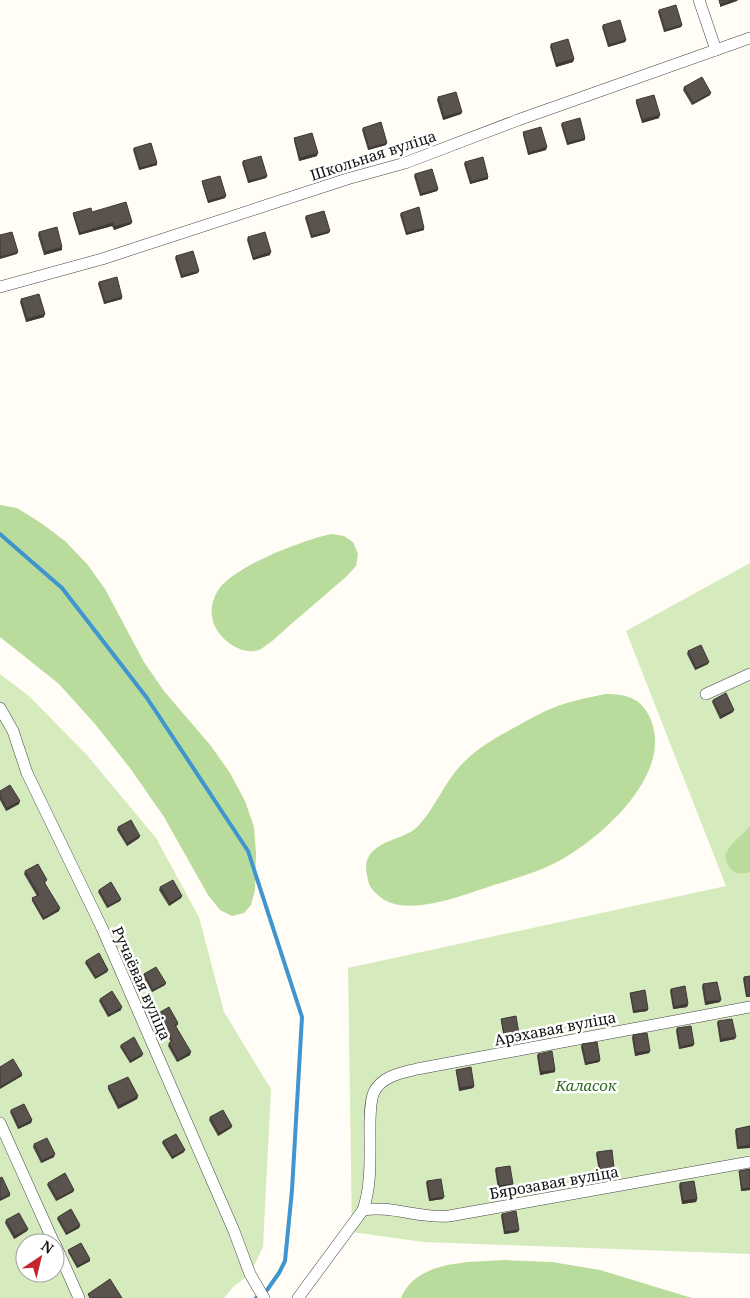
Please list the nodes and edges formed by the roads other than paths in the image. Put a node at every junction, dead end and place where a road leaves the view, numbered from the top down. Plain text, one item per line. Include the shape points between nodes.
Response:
1 (699, 0) edge
2 (750, 38) edge
3 (716, 50) junction
4 (0, 287) edge
5 (750, 674) edge
6 (706, 694) dead end
7 (0, 708) edge
8 (750, 1007) edge
9 (0, 1124) edge
10 (750, 1162) edge
11 (363, 1210) junction
12 (50, 1233) edge
13 (65, 1266) edge
14 (261, 1295) edge
15 (79, 1298) edge
16 (298, 1298) edge

1 - 3 street
2 - 3 street, Школьная вуліца
3 - 4 street, Школьная вуліца via 405,162 102,259
5 - 6 street
7 - 14 street, Ручаёвая вуліца via 27,773 102,928
8 - 11 street, Арэхавая вуліца via 395,1074 374,1093 370,1119 370,1170
9 - 12 street
10 - 11 street, Бярозавая вуліца via 439,1217
11 - 16 street
13 - 15 street

